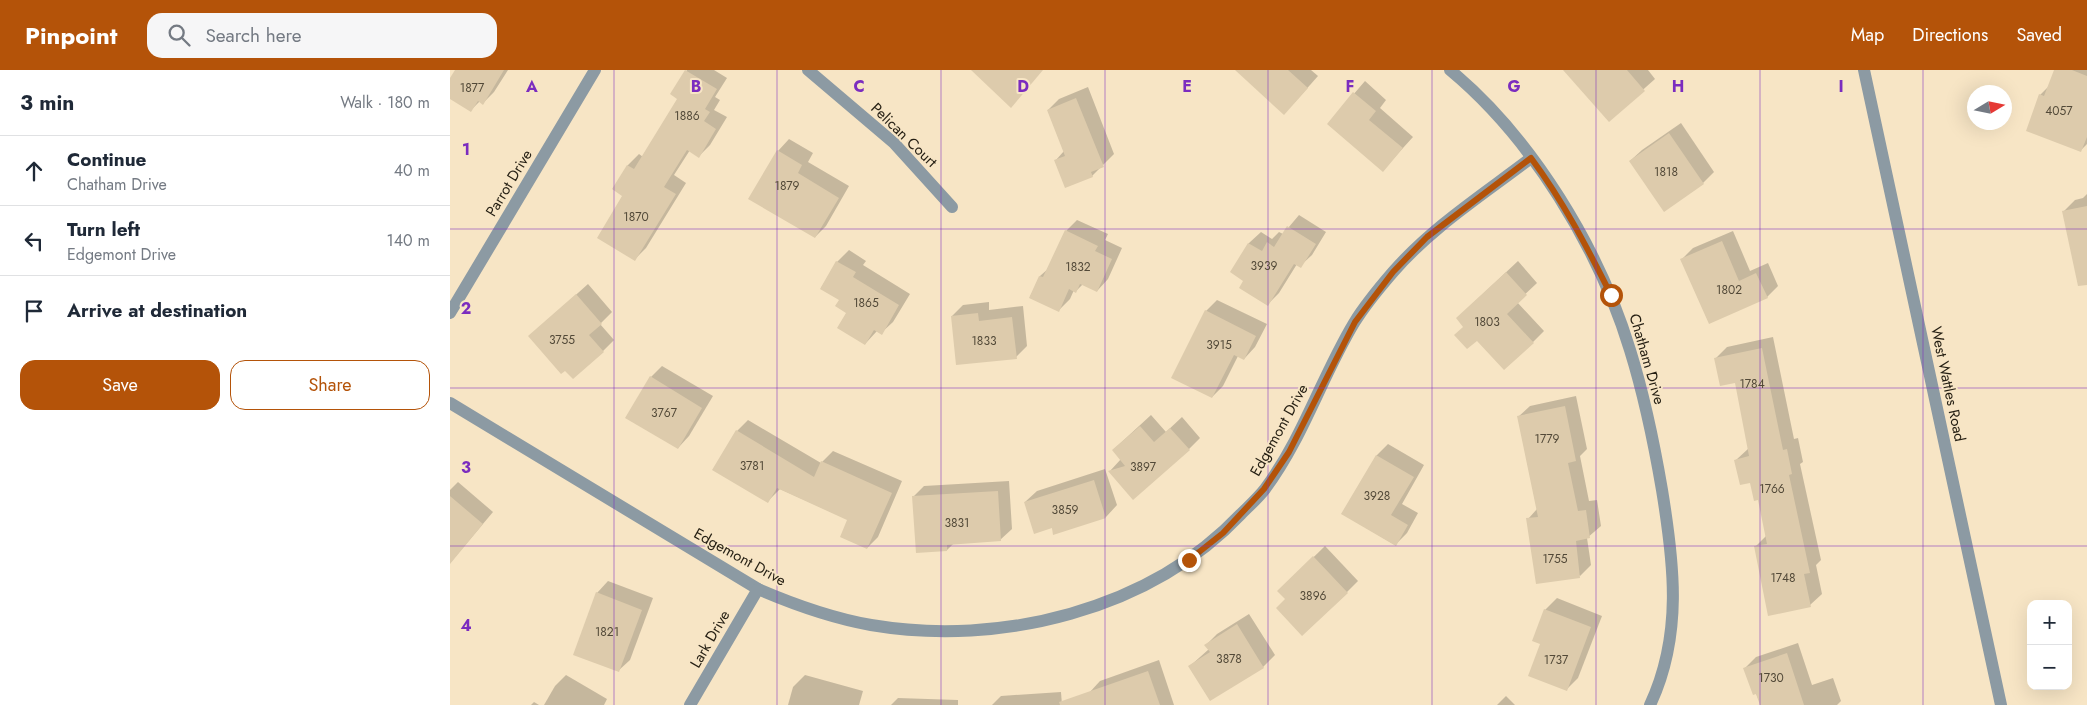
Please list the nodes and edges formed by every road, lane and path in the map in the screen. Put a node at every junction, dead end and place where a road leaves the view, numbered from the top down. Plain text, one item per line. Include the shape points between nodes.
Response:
1 (595, 70) edge
2 (808, 70) edge
3 (1450, 70) edge
4 (1864, 70) edge
5 (1531, 158) junction
6 (952, 207) dead end
7 (450, 313) edge
8 (450, 403) edge
9 (758, 589) junction
10 (690, 705) edge
11 (1650, 705) edge
12 (2001, 705) edge

1 - 7 street, Parrot Drive
2 - 6 street, Pelican Court via 894,143
3 - 5 street, Chatham Drive via 1501,120
4 - 12 street, West Wattles Road
5 - 9 street, Edgemont Drive via 1427,237 1393,272 1355,322 1289,452 1264,489 1223,533 1189,560 1149,584 1106,603 1053,618 996,628 934,631 872,625 820,613
5 - 11 street, Chatham Drive via 1585,241 1611,295 1630,350 1657,461 1674,579 1672,626 1666,660
8 - 9 street, Edgemont Drive
9 - 10 street, Lark Drive

